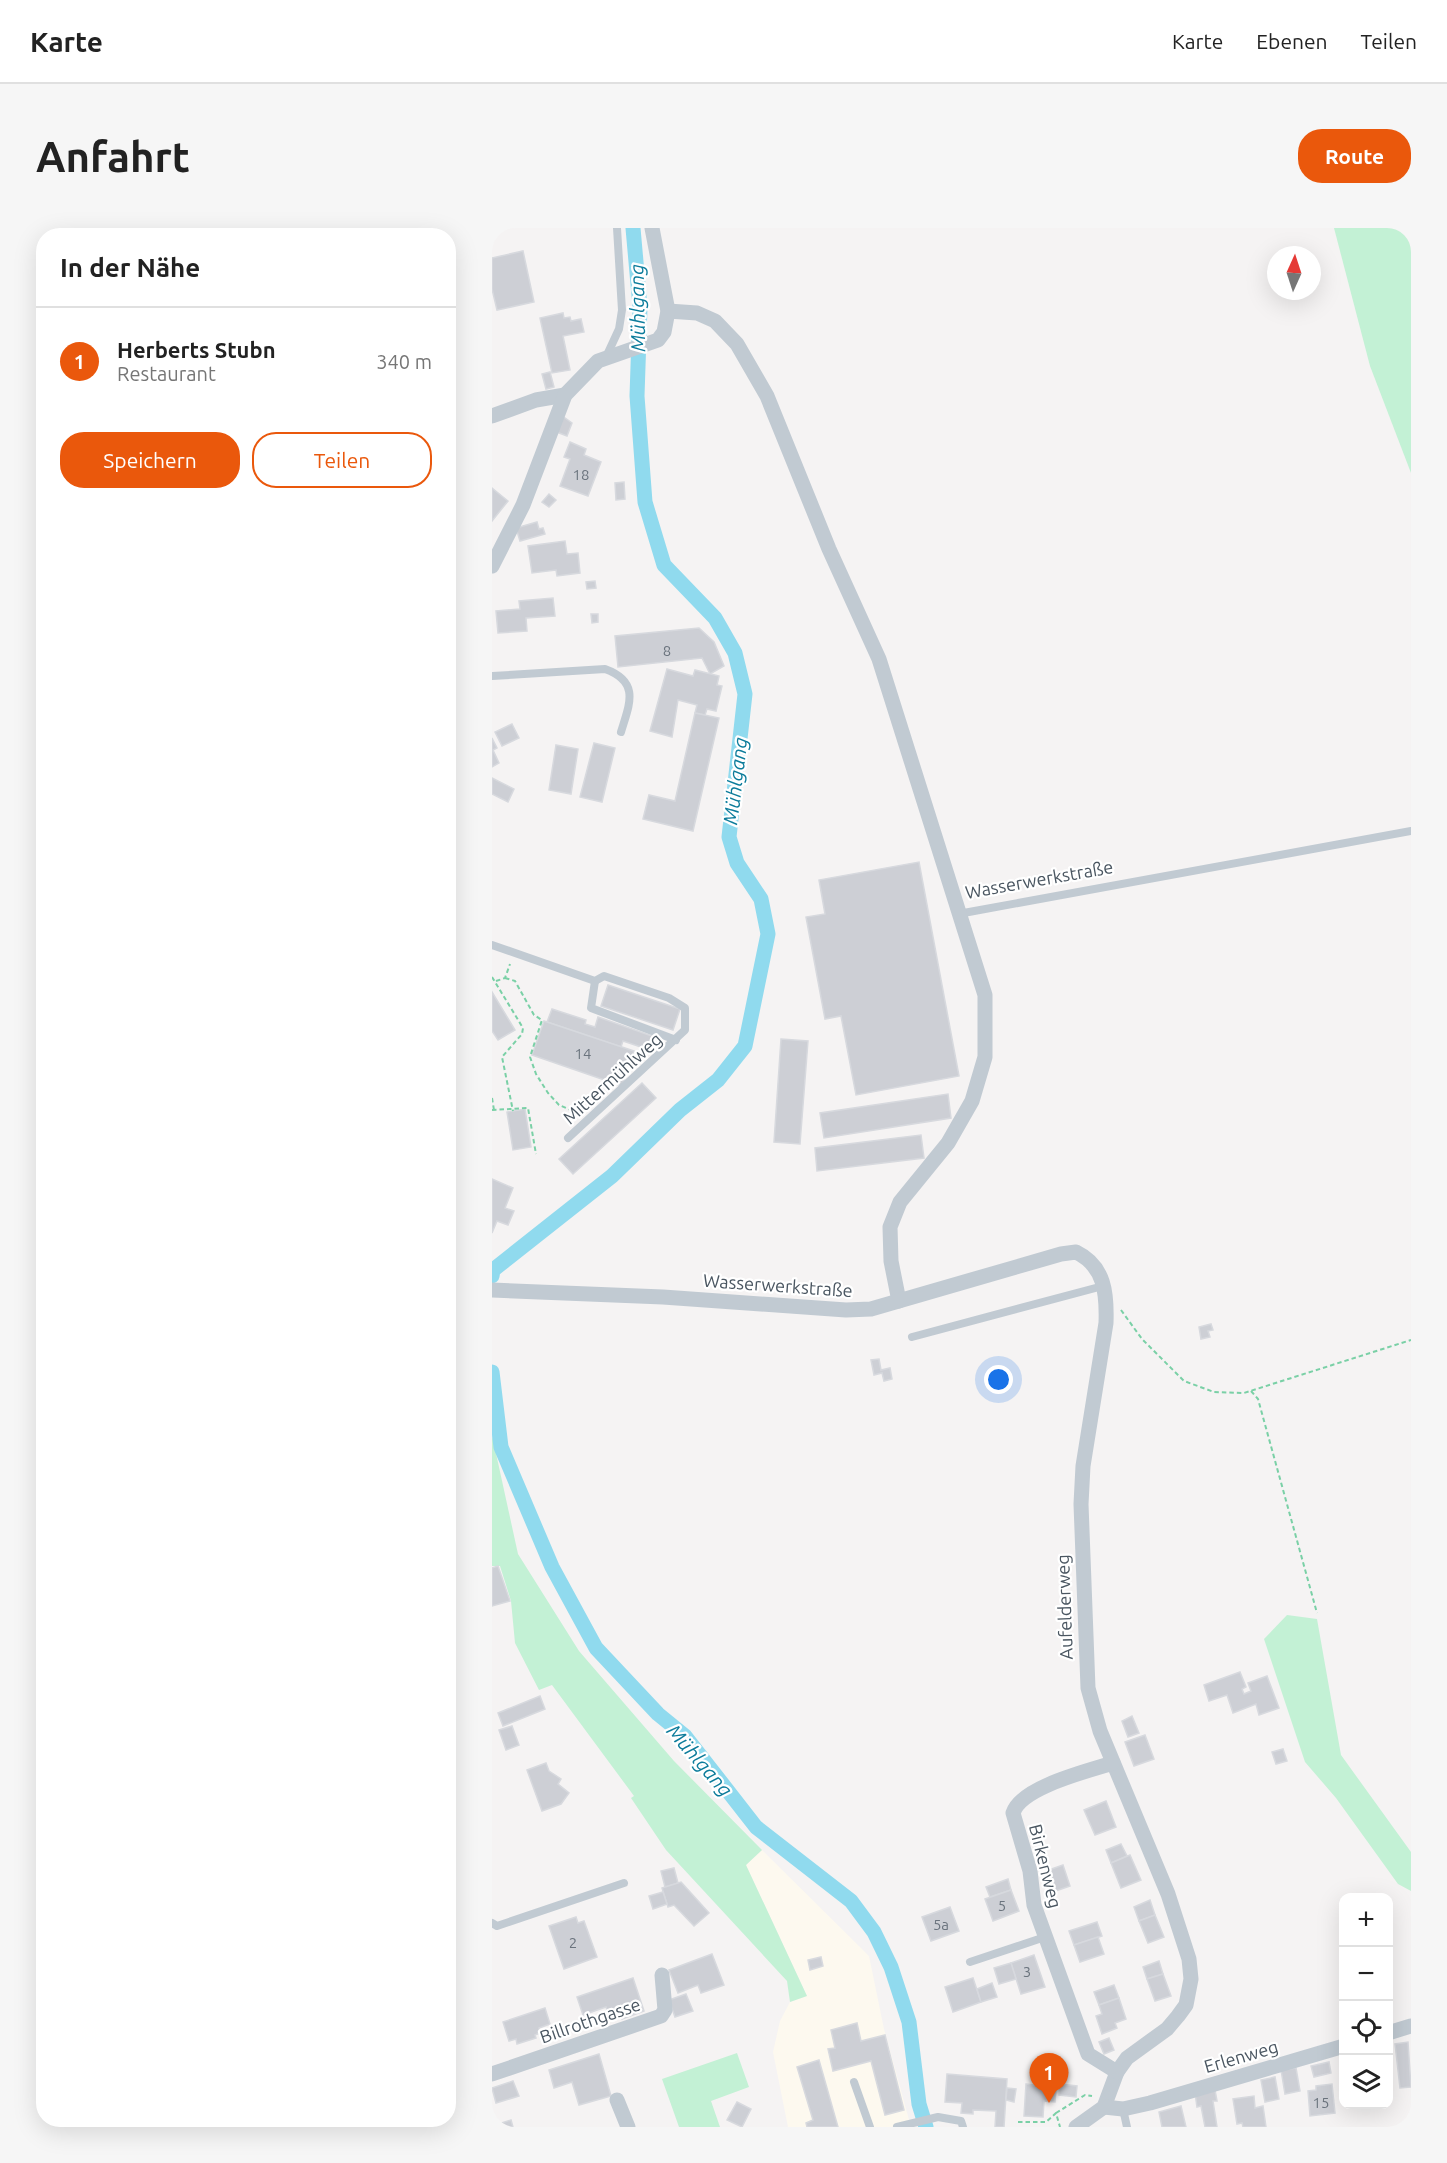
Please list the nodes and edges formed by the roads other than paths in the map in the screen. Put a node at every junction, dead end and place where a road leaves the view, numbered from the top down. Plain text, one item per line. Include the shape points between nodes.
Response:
1 (617, 228) edge
2 (652, 228) edge
3 (668, 311) junction
4 (607, 356) junction
5 (565, 395) junction
6 (492, 416) edge
7 (492, 566) edge
8 (492, 676) edge
9 (621, 732) dead end
10 (1411, 831) edge
11 (958, 914) junction
12 (492, 945) edge
13 (595, 981) junction
14 (676, 1040) junction
15 (568, 1138) dead end
16 (1103, 1286) junction
17 (497, 1291) edge
18 (899, 1301) junction
19 (912, 1336) dead end
20 (1113, 1763) junction
21 (624, 1883) dead end
22 (492, 1923) edge
23 (1044, 1937) junction
24 (970, 1962) dead end
25 (662, 1975) dead end
26 (1411, 2026) edge
27 (1393, 2032) edge
28 (1339, 2047) edge
29 (1117, 2072) junction
30 (492, 2074) edge
31 (854, 2082) dead end
32 (617, 2100) dead end
33 (1106, 2104) junction
34 (1123, 2109) junction
35 (628, 2127) edge
36 (870, 2127) edge
37 (897, 2127) edge
38 (963, 2127) edge
39 (1076, 2127) edge
40 (1127, 2127) edge

1 - 4 lane via 622,309
2 - 3 street
3 - 4 street via 664,332 658,340
3 - 11 street via 697,314 715,321 737,344 767,396 879,659
4 - 5 street
5 - 6 street via 536,400
5 - 7 street via 523,505
8 - 9 lane via 606,669 631,693
10 - 11 lane, Wasserwerkstraße
11 - 18 street, Wasserwerkstraße via 985,995 985,1057 972,1101 957,1130 894,1213 889,1243
12 - 13 lane, Mittermühlweg
13 - 14 lane, Mittermühlweg via 591,1008
13 - 14 lane, Mittermühlweg via 604,976 669,998 685,1008 685,1030
14 - 15 lane, Mittermühlweg
16 - 18 street, Aufelderweg via 1096,1266 1076,1252
16 - 19 lane
16 - 20 street, Aufelderweg via 1106,1323 1083,1466 1081,1537 1088,1688
17 - 18 street, Wasserwerkstraße via 663,1297 846,1310 871,1309
20 - 23 street, Birkenweg via 1054,1783 1015,1804 1014,1823 1030,1871 1034,1905
20 - 29 street, Aufelderweg via 1168,1894 1189,1959 1191,1978 1186,2005 1173,2022 1127,2058
21 - 22 lane via 497,1926
23 - 24 lane, Birkenweg
23 - 29 street, Birkenweg via 1088,2054
25 - 30 street, Billrothgasse via 665,2010 660,2016
26 - 27 street
28 - 34 street, Erlenweg
29 - 33 street, Aufelderweg
31 - 36 lane
32 - 35 street
33 - 34 street
33 - 39 street
34 - 40 lane
37 - 38 lane via 938,2116 961,2121

